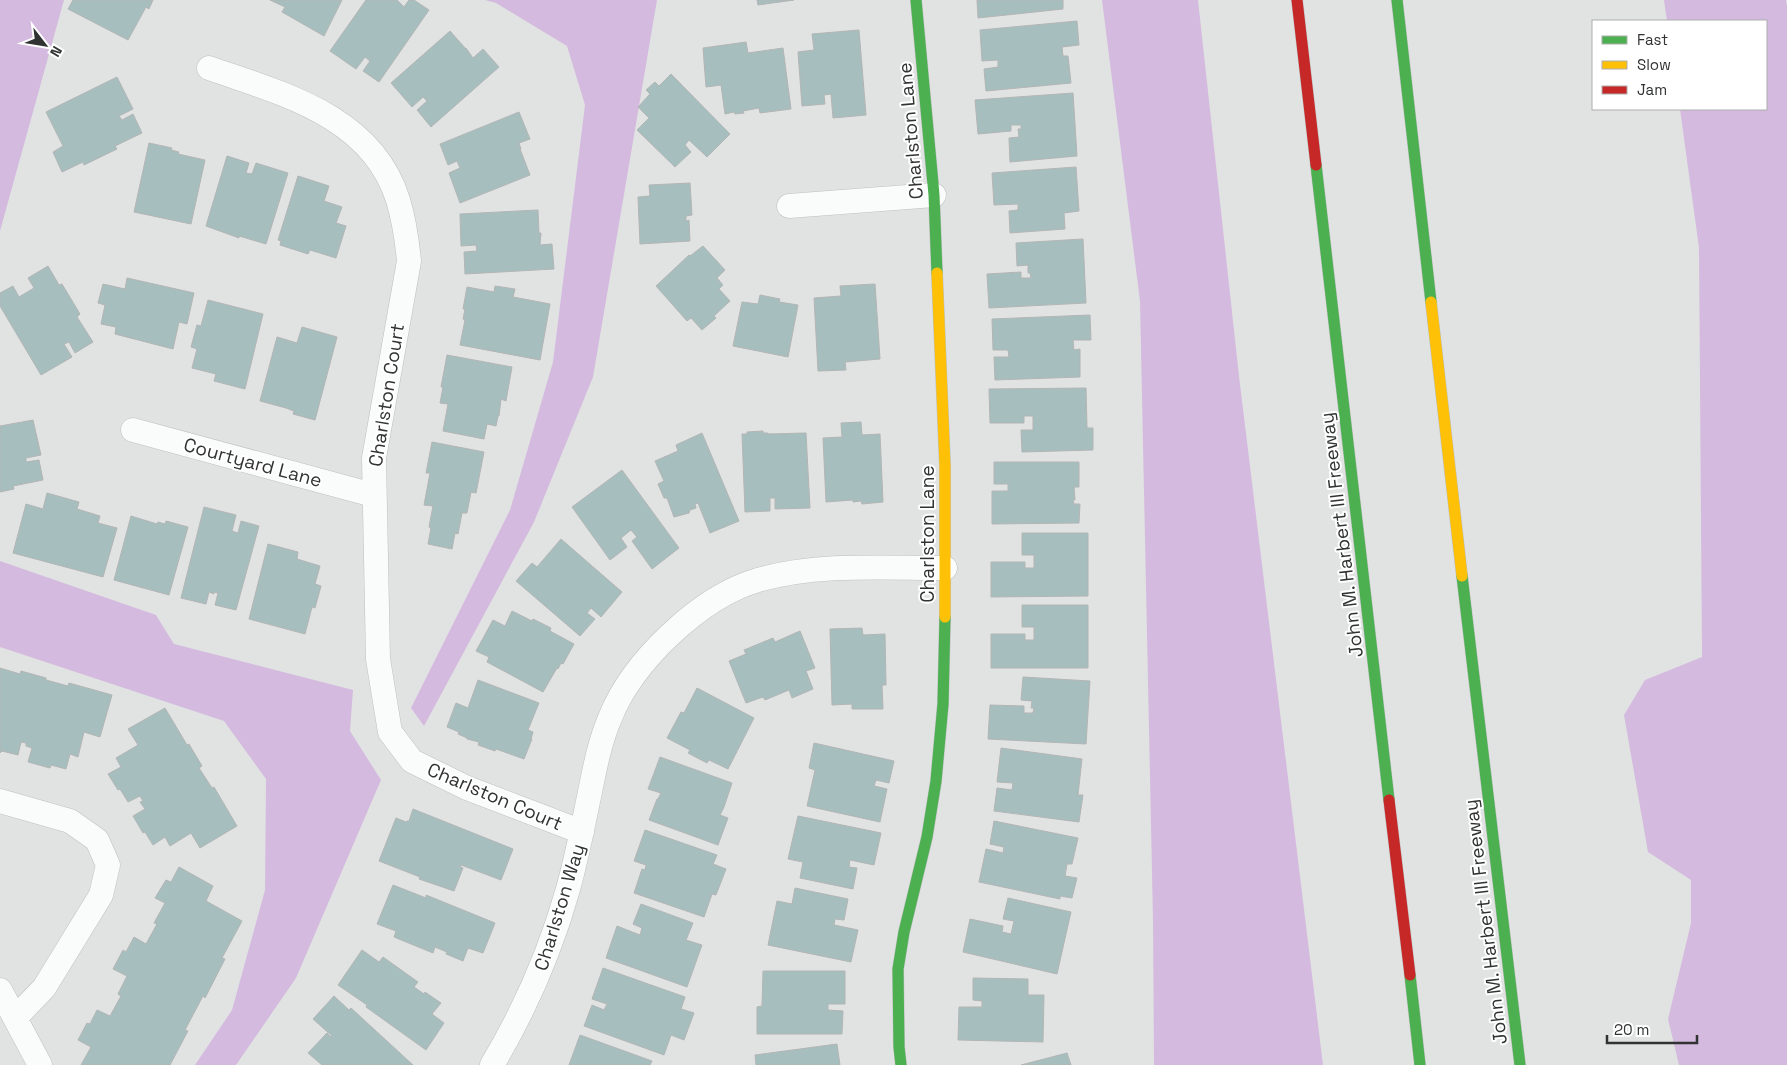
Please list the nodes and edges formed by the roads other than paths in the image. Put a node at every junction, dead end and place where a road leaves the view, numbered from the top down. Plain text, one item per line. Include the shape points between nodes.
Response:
1 (916, 0) edge
2 (1297, 0) edge
3 (1397, 0) edge
4 (209, 68) dead end
5 (934, 195) junction
6 (789, 206) dead end
7 (133, 430) dead end
8 (373, 495) junction
9 (945, 568) junction
10 (0, 801) edge
11 (582, 832) junction
12 (0, 990) edge
13 (16, 1017) junction
14 (40, 1065) edge
15 (492, 1065) edge
16 (901, 1065) edge
17 (1420, 1065) edge
18 (1520, 1065) edge

1 - 5 main road, Charlston Lane
2 - 17 main road, John M. Harbert III Freeway
3 - 18 main road, John M. Harbert III Freeway
4 - 8 street, Charlston Court via 289,96 327,114 351,131 375,155 398,199 409,261 374,458
5 - 6 street
5 - 9 main road, Charlston Lane
7 - 8 street, Courtyard Lane
8 - 11 street, Charlston Court via 378,659 390,732 412,761 467,788
9 - 11 street, Charlston Way via 794,572 757,581 722,596 694,615 668,636 648,659 610,717 596,763
9 - 16 main road, Charlston Lane via 943,704 936,781 898,969
10 - 13 street via 70,821 98,840 108,865 101,895 44,988
11 - 15 street, Charlston Way via 560,915 534,987
12 - 13 street
13 - 14 street

